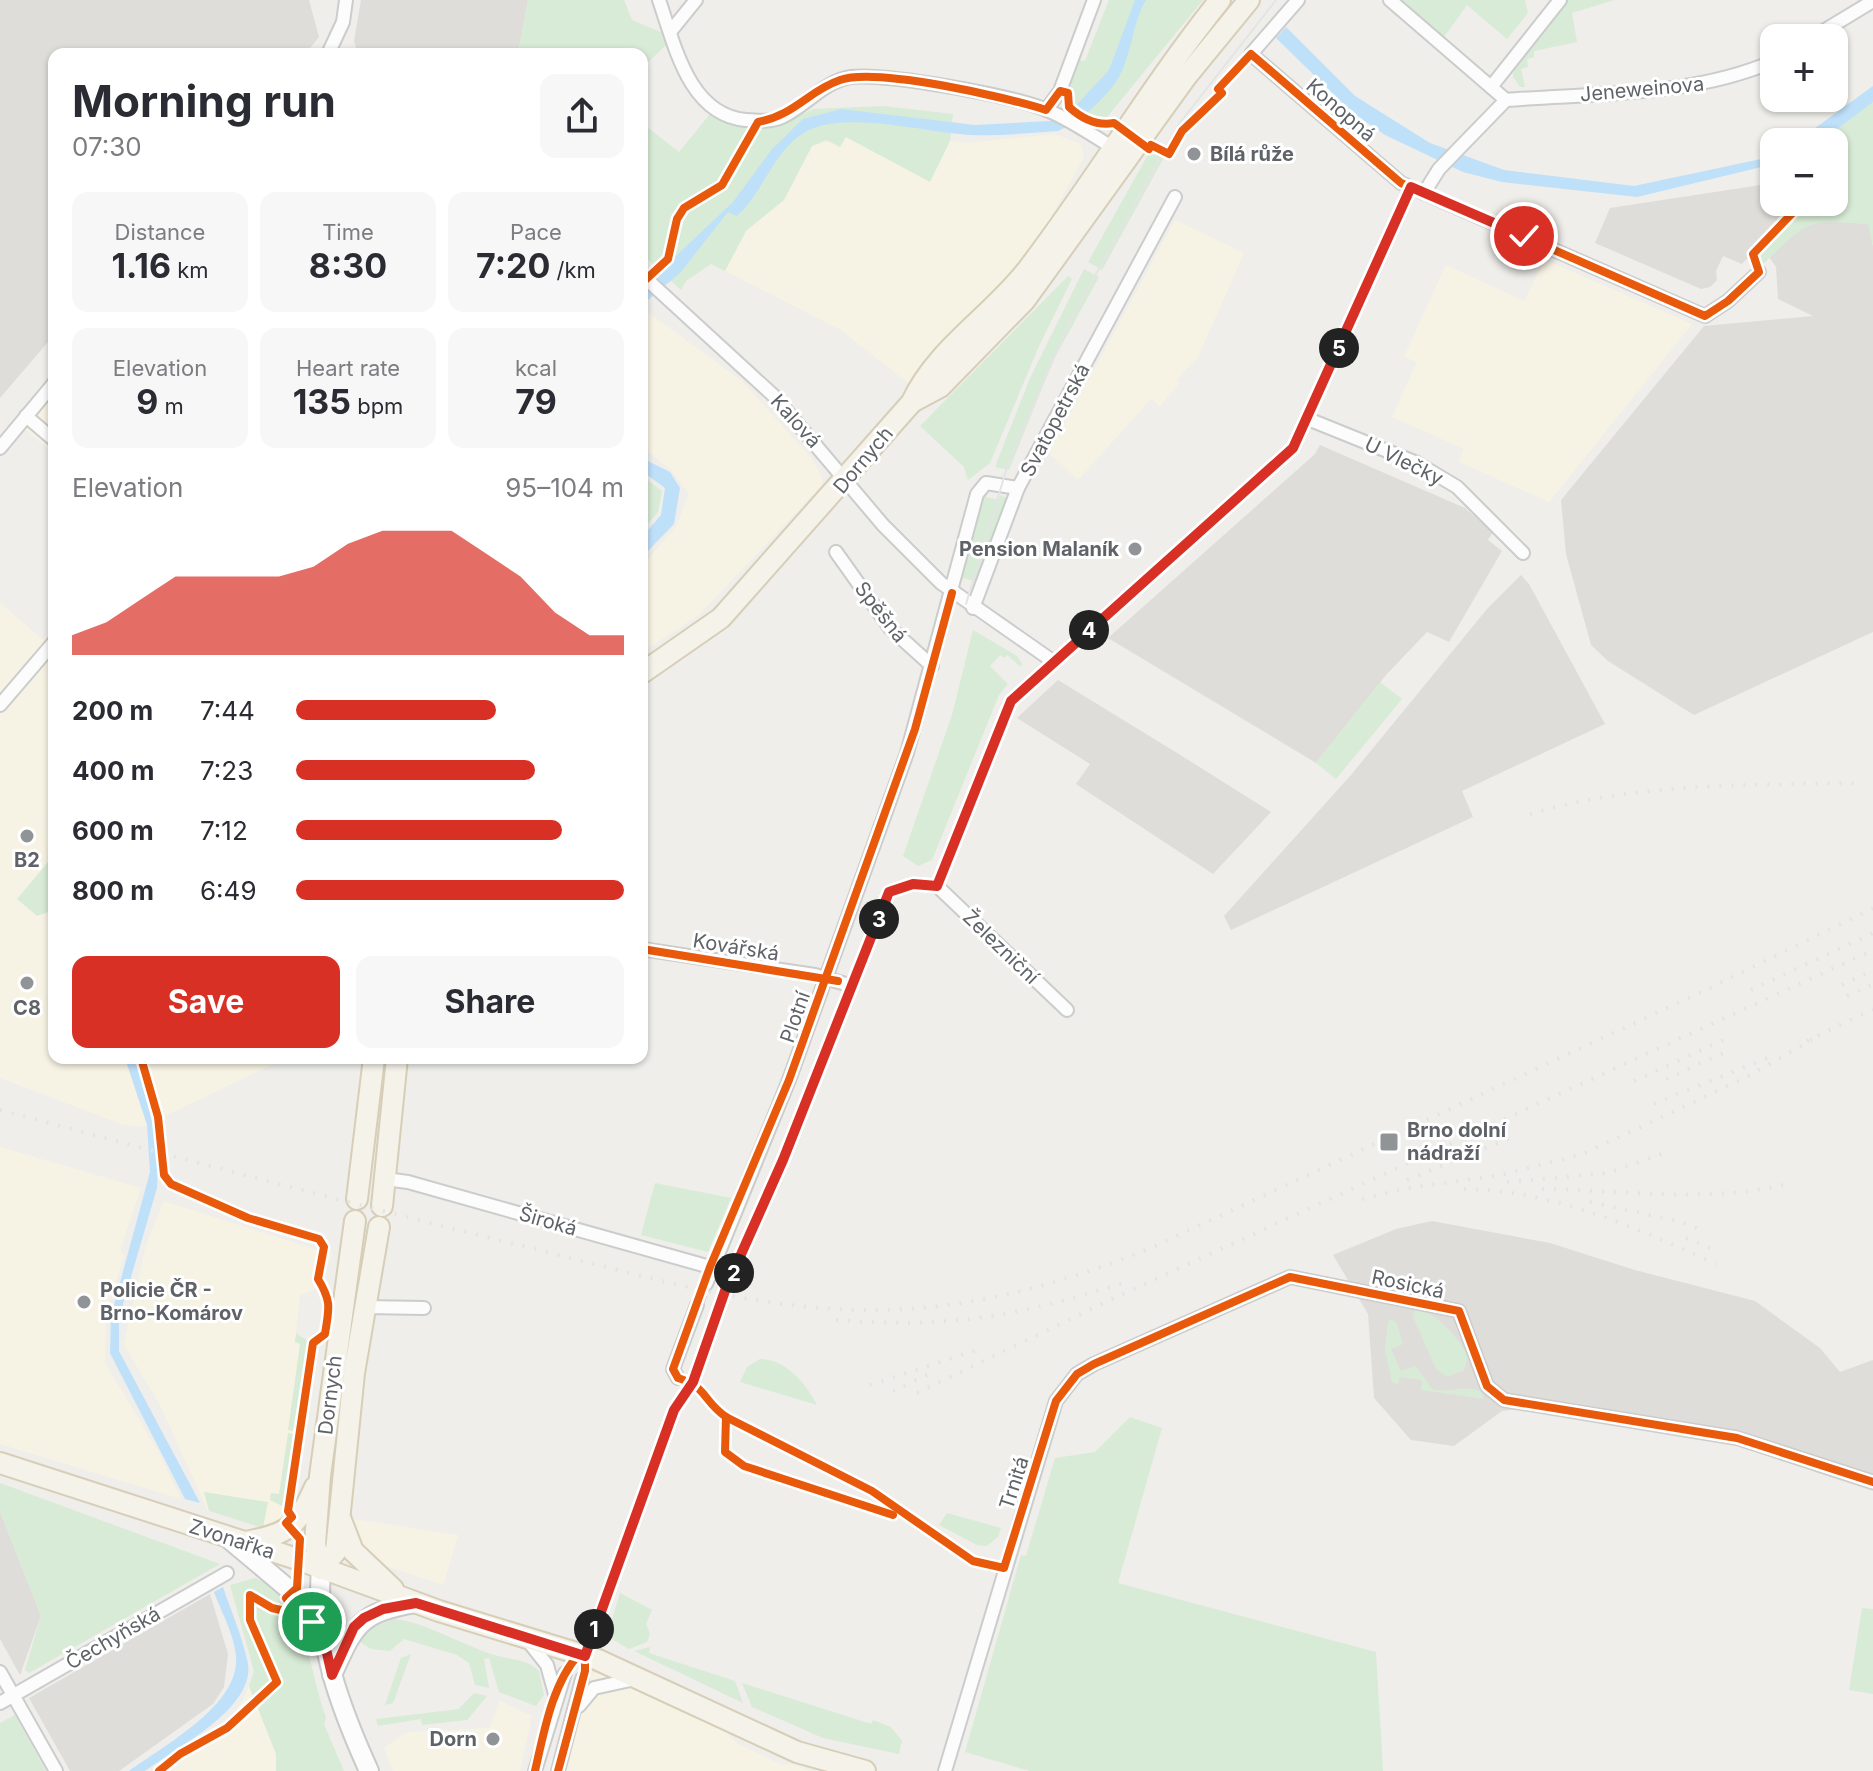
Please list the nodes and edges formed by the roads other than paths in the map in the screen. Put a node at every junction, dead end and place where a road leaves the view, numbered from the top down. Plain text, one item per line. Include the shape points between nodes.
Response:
1 (346, 0) edge
2 (659, 0) edge
3 (696, 0) edge
4 (1094, 0) edge
5 (1220, 0) edge
6 (1249, 0) edge
7 (1298, 0) edge
8 (1390, 0) edge
9 (1560, 0) edge
10 (1873, 1) edge
11 (1835, 24) edge
12 (670, 32) junction
13 (331, 48) edge
14 (1760, 67) edge
15 (1491, 87) junction
16 (1506, 100) junction
17 (1049, 111) junction
18 (1120, 152) junction
19 (1411, 187) junction
20 (1424, 193) junction
21 (1175, 197) dead end
22 (1759, 272) dead end
23 (648, 280) edge
24 (48, 390) edge
25 (912, 402) junction
26 (26, 416) junction
27 (1308, 419) junction
28 (48, 435) edge
29 (0, 448) edge
30 (846, 479) junction
31 (1018, 488) junction
32 (836, 552) dead end
33 (1523, 553) dead end
34 (952, 593) junction
35 (973, 608) junction
36 (48, 649) edge
37 (1054, 662) junction
38 (932, 666) junction
39 (648, 669) edge
40 (0, 705) edge
41 (937, 886) junction
42 (648, 950) edge
43 (826, 977) junction
44 (849, 985) junction
45 (1067, 1010) dead end
46 (373, 1064) edge
47 (396, 1064) edge
48 (385, 1179) junction
49 (357, 1199) dead end
50 (382, 1206) dead end
51 (355, 1221) dead end
52 (379, 1227) dead end
53 (710, 1267) junction
54 (706, 1284) tunnel mouth
55 (697, 1305) tunnel mouth
56 (365, 1307) junction
57 (424, 1308) dead end
58 (678, 1378) dead end
59 (1054, 1409) joint
60 (0, 1463) edge
61 (320, 1476) junction
62 (1873, 1482) edge
63 (338, 1511) junction
64 (235, 1540) junction
65 (321, 1569) junction
66 (227, 1573) dead end
67 (410, 1601) junction
68 (525, 1638) junction
69 (326, 1649) junction
70 (585, 1656) junction
71 (0, 1672) edge
72 (565, 1673) dead end
73 (332, 1675) junction
74 (642, 1678) junction
75 (582, 1679) dead end
76 (13, 1696) junction
77 (555, 1698) junction
78 (0, 1703) edge
79 (575, 1712) junction
80 (56, 1771) edge
81 (369, 1771) edge
82 (535, 1771) edge
83 (558, 1771) edge
84 (865, 1771) edge
85 (945, 1771) edge

1 - 13 street
2 - 12 street
3 - 12 street
4 - 17 street
5 - 18 main road
6 - 18 main road
7 - 19 street, Konopná via 1251,54
8 - 15 street
9 - 15 street
10 - 11 street
12 - 17 street via 690,83 711,108 730,119 758,122 781,117 849,77 1020,101
14 - 16 street, Jeneweinova via 1697,86
15 - 16 street
16 - 20 street via 1439,169
17 - 18 street
18 - 25 main road, Dornych via 1013,288 927,374
18 - 25 main road via 1025,300 940,387
19 - 20 street, Konopná
19 - 27 street
20 - 22 street, Konopná via 1705,316
21 - 31 street, Svatopetrská
23 - 30 street, Kalová via 750,372
24 - 26 street
25 - 30 main road, Dornych
26 - 28 street
26 - 29 street
27 - 33 street, U Vlečky via 1417,463 1457,487
27 - 37 street via 1293,448
30 - 34 street, Kalová via 883,525
30 - 39 main road, Dornych via 721,618
31 - 34 street, Svatopetrská via 989,483 980,488
31 - 35 street
32 - 38 street, Spěšná via 883,619
34 - 35 street, Kalová
34 - 38 street, Svatopetrská
35 - 37 street, Kalová
36 - 40 street
37 - 41 street via 1007,707
38 - 43 street, Plotní via 907,753
41 - 44 street, Plotní via 913,884 889,892
41 - 45 street, Železniční
42 - 43 street, Kovářská
43 - 44 street, Kovářská
43 - 53 street, Plotní via 769,1133
44 - 70 street, Plotní via 693,1382 674,1410
46 - 49 main road
47 - 48 main road
48 - 50 main road
48 - 53 street, Široká
51 - 61 main road, Dornych
52 - 56 main road, Dornych
53 - 54 street, Plotní
55 - 58 street via 673,1369
56 - 57 street
56 - 63 main road, Dornych
59 - 62 street, Rosická via 1077,1374 1290,1277 1459,1311 1487,1386 1504,1400 1737,1438
59 - 85 street, Trnitá
60 - 64 main road, Zvonařka
61 - 64 main road via 290,1528 274,1537
61 - 65 main road, Dornych via 315,1544
63 - 65 main road, Dornych via 336,1551
63 - 67 main road via 353,1551
64 - 65 main road, Zvonařka
64 - 69 main road via 292,1592
65 - 67 main road, Zvonařka
65 - 69 main road, Dornych
66 - 76 street, Čechyňská
67 - 68 main road, Zvonařka
67 - 73 main road via 383,1609 354,1627
68 - 70 main road, Zvonařka
68 - 77 street via 547,1665
69 - 73 main road, Dornych
70 - 74 main road, Zvonařka
71 - 76 street
72 - 77 street
73 - 81 main road, Dornych
74 - 79 street via 594,1688
74 - 84 main road, Zvonařka via 789,1748
75 - 79 street
76 - 78 street, Čechyňská
76 - 80 street
77 - 82 street
79 - 83 street

